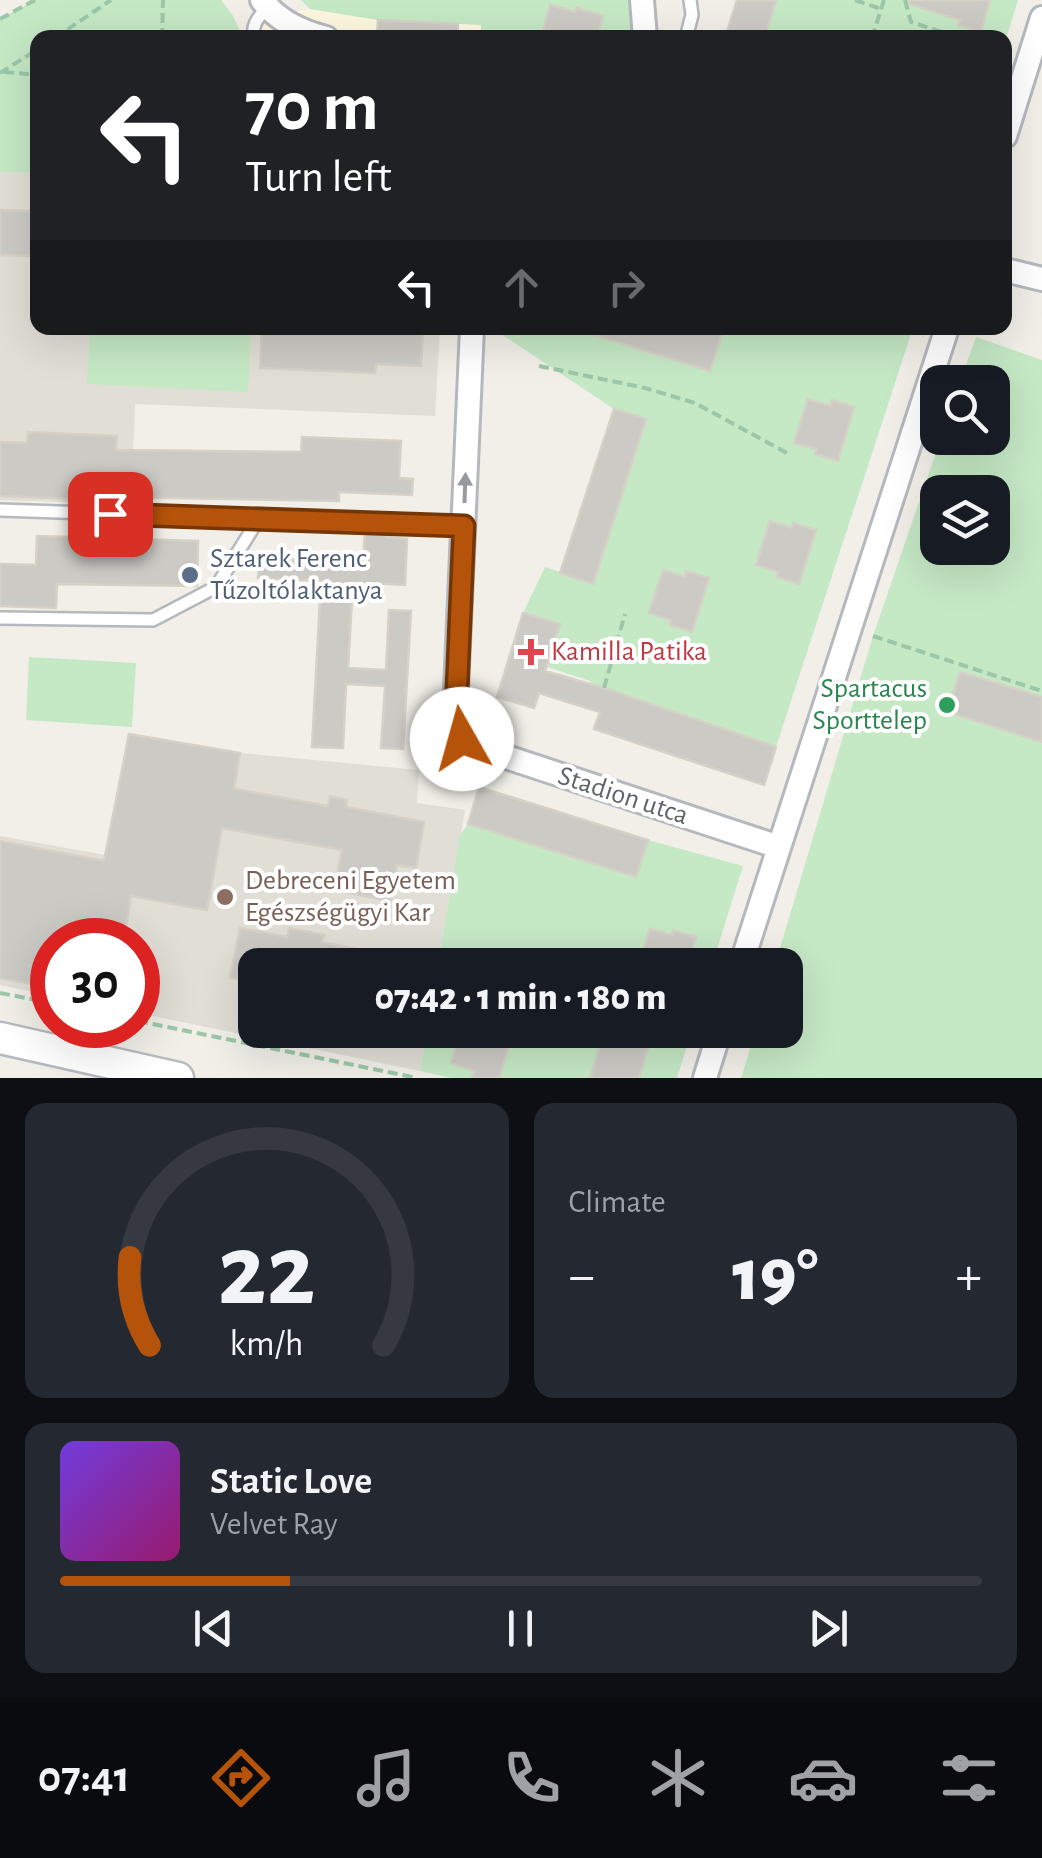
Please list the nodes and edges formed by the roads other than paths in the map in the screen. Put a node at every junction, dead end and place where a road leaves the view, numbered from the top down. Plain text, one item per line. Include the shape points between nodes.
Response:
1 (642, 0) edge
2 (690, 0) edge
3 (265, 4) edge
4 (1042, 18) edge
5 (254, 30) edge
6 (287, 30) edge
7 (644, 30) edge
8 (688, 30) edge
9 (1012, 114) edge
10 (1012, 272) edge
11 (1042, 279) edge
12 (472, 335) edge
13 (945, 335) edge
14 (0, 510) edge
15 (258, 520) junction
16 (464, 526) junction
17 (0, 618) edge
18 (779, 847) junction
19 (746, 948) edge
20 (0, 1038) edge
21 (714, 1048) edge
22 (178, 1078) edge
23 (705, 1078) edge

1 - 7 street
2 - 8 lane
3 - 5 lane
3 - 6 street
4 - 9 street
10 - 11 street
16 -> 12 street, Stadion utca
13 - 18 street
14 - 15 lane
15 - 16 lane
15 - 17 lane via 216,587 152,620
16 - 18 street, Stadion utca via 456,712 462,739
18 - 19 street
20 - 22 main road
21 - 23 street

